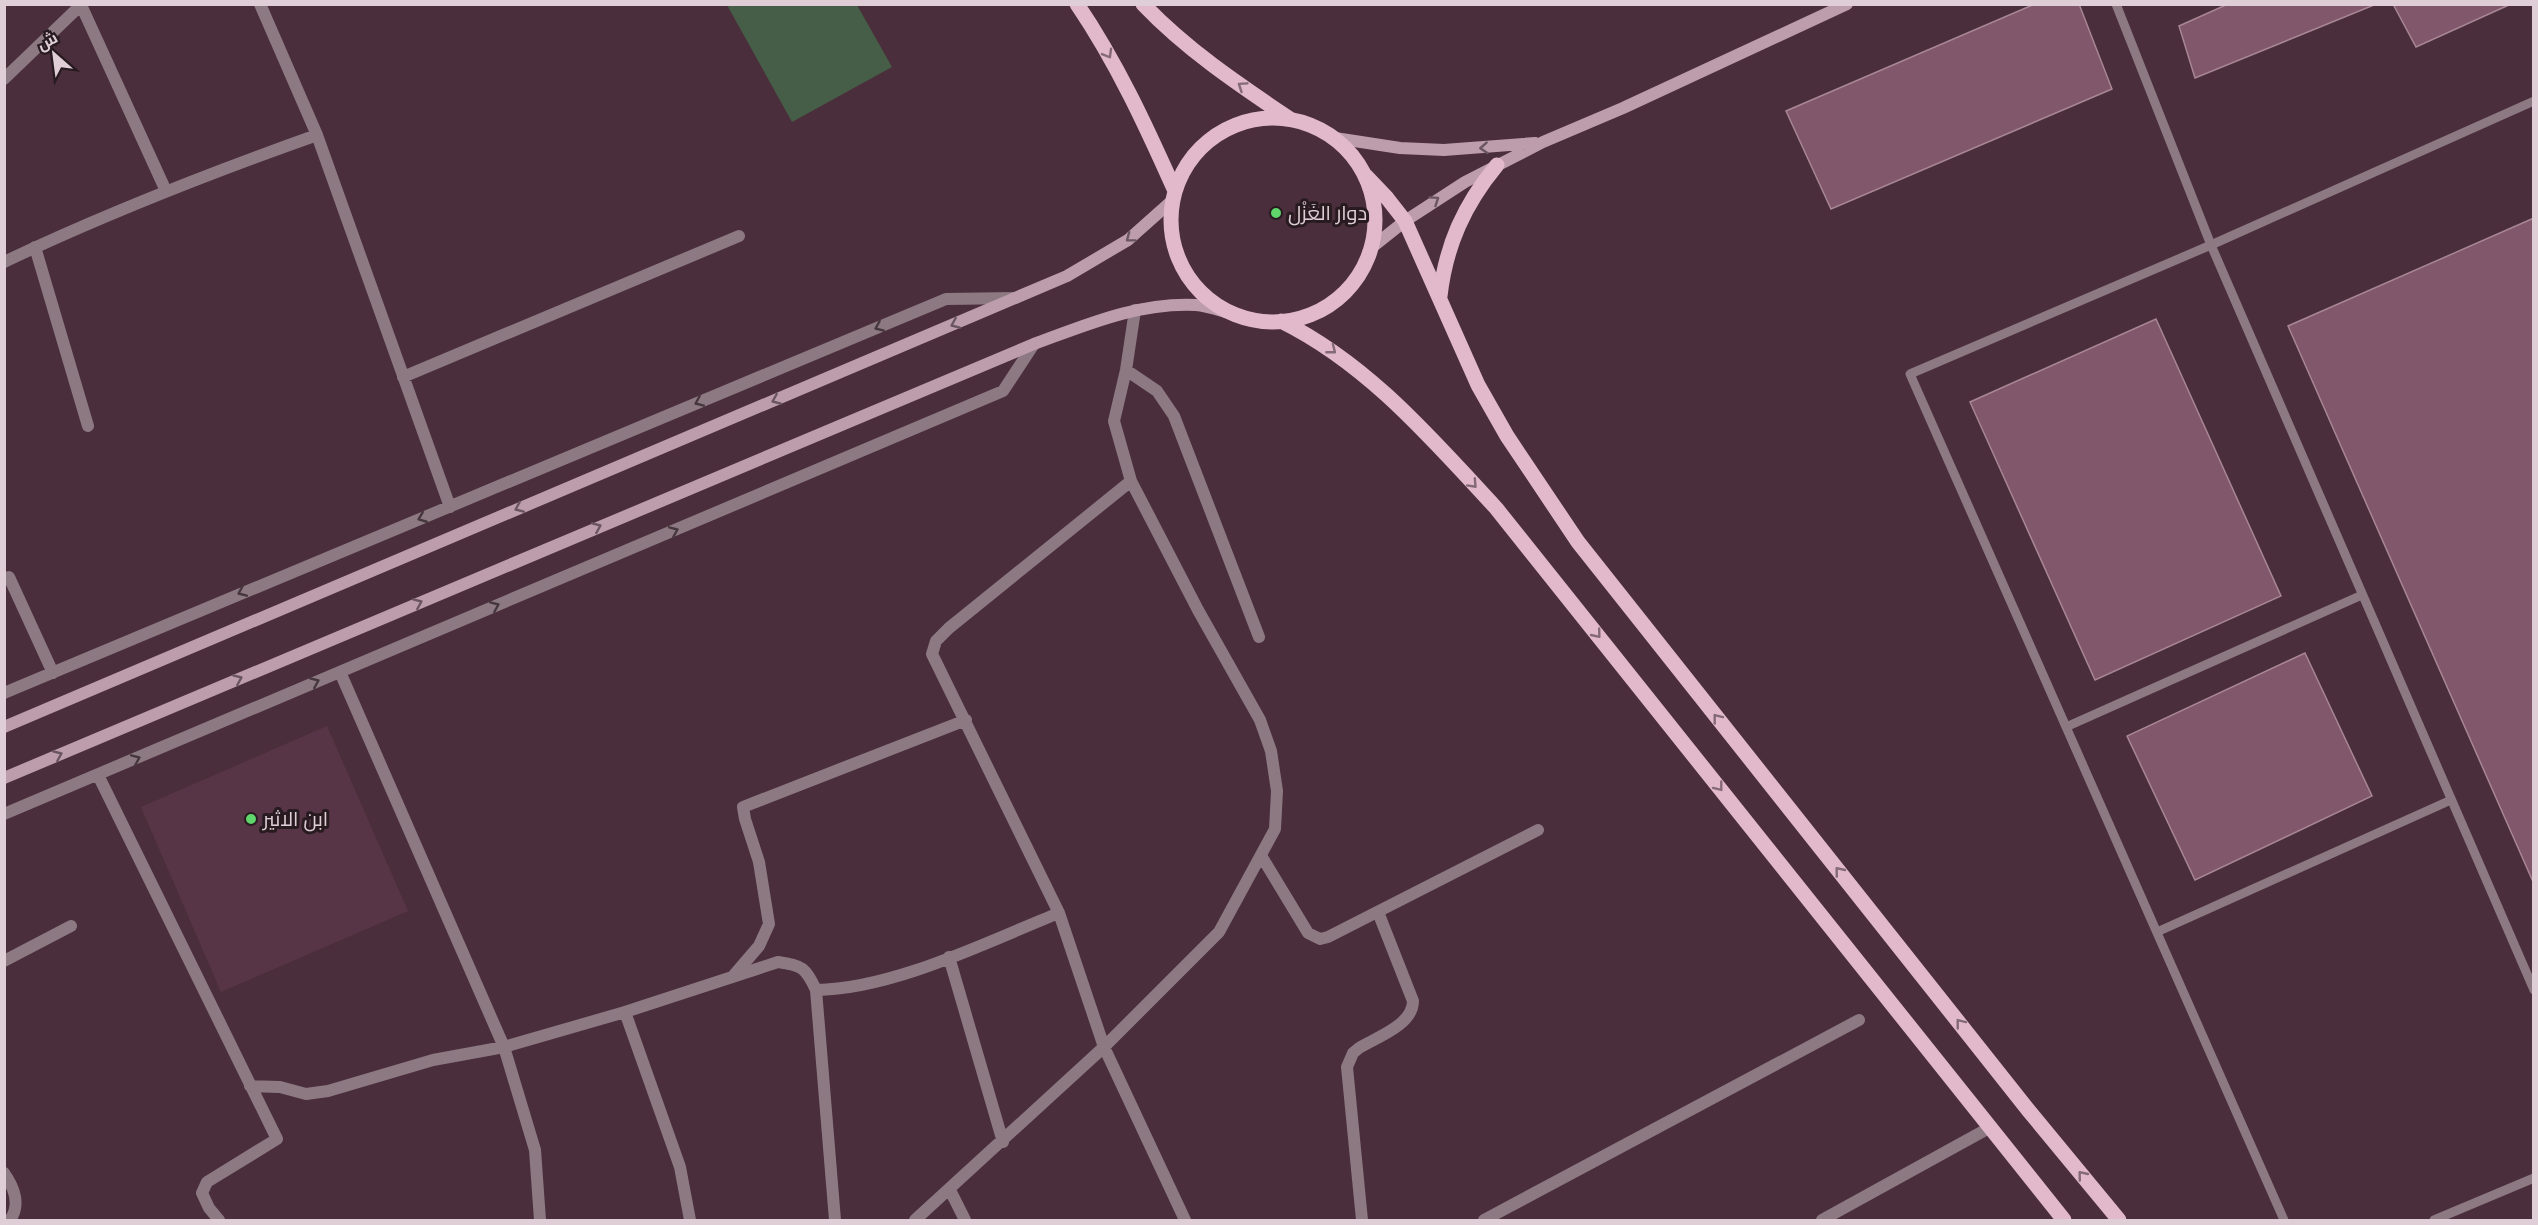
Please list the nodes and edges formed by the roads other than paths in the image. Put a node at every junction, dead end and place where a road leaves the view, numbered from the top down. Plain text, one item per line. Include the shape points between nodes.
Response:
1 (260, 4) edge
2 (1077, 4) edge
3 (1143, 4) edge
4 (1847, 4) edge
5 (2116, 4) edge
6 (82, 5) edge
7 (4, 79) edge
8 (2534, 101) edge
9 (1290, 119) junction
10 (317, 135) junction
11 (1335, 138) junction
12 (1543, 142) junction
13 (1497, 165) junction
14 (1366, 176) junction
15 (166, 191) junction
16 (1174, 195) junction
17 (1405, 221) junction
18 (739, 236) dead end
19 (2211, 245) junction
20 (35, 247) junction
21 (1371, 248) junction
22 (4, 262) edge
23 (1016, 298) junction
24 (1440, 299) junction
25 (1135, 310) junction
26 (1233, 314) junction
27 (1281, 321) junction
28 (1034, 344) junction
29 (1126, 370) junction
30 (403, 377) junction
31 (88, 426) dead end
32 (1131, 481) junction
33 (450, 507) junction
34 (9, 577) dead end
35 (2362, 595) junction
36 (1259, 637) dead end
37 (340, 672) junction
38 (53, 673) junction
39 (4, 693) edge
40 (966, 720) junction
41 (4, 727) edge
42 (2066, 727) junction
43 (98, 775) junction
44 (4, 778) edge
45 (2451, 801) junction
46 (4, 814) edge
47 (1538, 830) dead end
48 (1262, 857) junction
49 (1378, 912) junction
50 (1059, 913) junction
51 (71, 926) dead end
52 (2157, 932) junction
53 (949, 957) junction
54 (4, 961) edge
55 (733, 977) junction
56 (816, 990) junction
57 (2534, 990) edge
58 (625, 1012) junction
59 (1859, 1020) dead end
60 (504, 1047) junction
61 (1104, 1047) junction
62 (250, 1086) junction
63 (1989, 1128) junction
64 (1003, 1142) junction
65 (4, 1173) edge
66 (2534, 1178) edge
67 (950, 1190) junction
68 (1829, 1219) edge
69 (10, 1221) edge
70 (219, 1221) edge
71 (540, 1221) edge
72 (690, 1221) edge
73 (836, 1221) edge
74 (915, 1221) edge
75 (965, 1221) edge
76 (1185, 1221) edge
77 (1362, 1221) edge
78 (1484, 1221) edge
79 (2064, 1221) edge
80 (2119, 1221) edge
81 (2284, 1221) edge
82 (2434, 1221) edge

1 - 10 street
2 -> 16 main road via 1138,108
9 -> 3 main road via 1200,57
4 - 12 main road
5 - 19 lane
6 - 7 street
6 - 15 street
8 - 19 lane
9 - 11 main road
9 - 16 main road via 1265,118 1219,133 1199,149
10 - 15 street
10 - 30 street
12 -> 11 main road via 1444,150
11 - 14 main road via 1353,155
12 - 13 main road
17 -> 13 main road
13 - 24 main road via 1458,223 1443,270
14 - 17 main road
14 - 21 main road via 1374,199
15 - 20 street
16 -> 23 main road via 1128,240 1067,276
16 - 26 main road via 1173,240 1180,263 1211,301
17 - 21 main road
17 - 24 main road
18 - 30 street
19 - 35 lane
19 - 42 lane via 1910,374
20 - 22 street
20 - 31 street
21 - 27 main road via 1362,271 1328,306 1305,317
23 -> 33 street via 946,299
23 -> 41 main road
80 -> 24 main road via 1578,542 1501,426
25 - 26 main road via 1198,305
25 - 28 main road
25 - 29 street
26 - 27 main road via 1256,321
27 -> 63 main road via 1315,339 1374,384 1496,508
37 -> 28 street via 1003,392
44 -> 28 main road
29 - 32 street via 1114,421
29 - 36 street via 1157,391 1174,416
30 - 33 street
32 - 40 street via 936,641 932,654
32 - 48 street via 1260,720 1271,751 1277,791 1275,829
33 -> 38 street
34 - 38 street
35 - 42 lane
35 - 45 lane
43 -> 37 street
37 - 60 street
38 - 39 street
40 - 50 street
40 - 55 street via 743,807 759,862 770,924 759,946
42 - 52 lane
43 - 46 street
43 - 62 street
45 - 52 lane
45 - 57 lane
47 - 49 street
48 - 49 street via 1313,937 1328,937
48 - 61 street via 1219,932
49 - 77 street via 1413,1009 1404,1022 1353,1053 1347,1066
50 - 53 street
50 - 61 street
51 - 54 street
52 - 81 lane
53 - 56 street via 865,984
53 - 64 street
55 - 56 street via 778,962 796,964 808,973
55 - 58 street
56 - 73 street
58 - 60 street
58 - 72 street via 680,1167
59 - 78 street
60 - 62 street via 433,1060 328,1091 306,1094 280,1087
60 - 71 street via 535,1150
61 - 64 street
61 - 76 street
62 - 70 street via 276,1139 207,1182 202,1193
63 - 68 street
63 - 79 main road
64 - 67 street
65 - 69 street via 15,1192
66 - 82 lane
67 - 74 street
67 - 75 street

